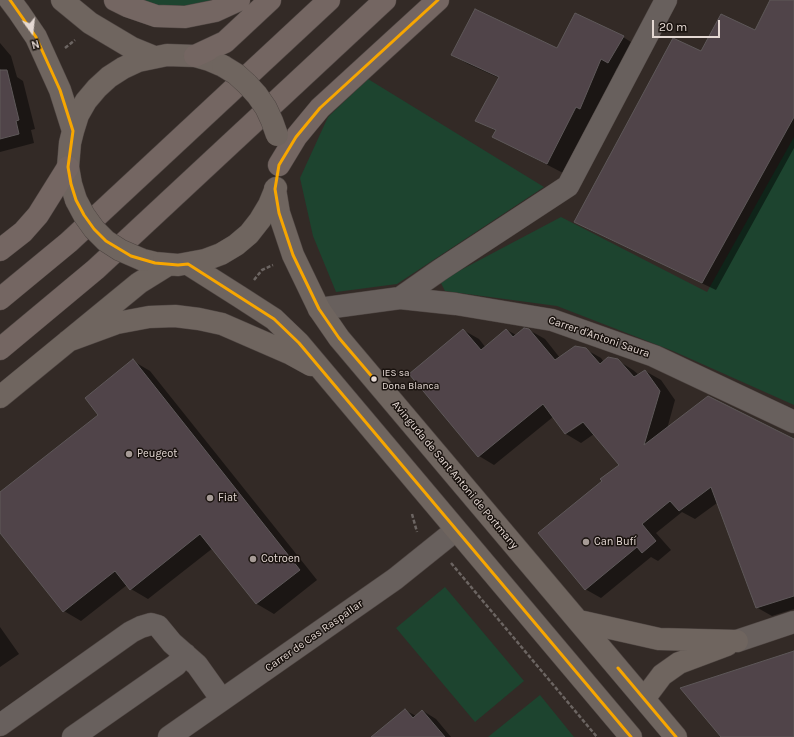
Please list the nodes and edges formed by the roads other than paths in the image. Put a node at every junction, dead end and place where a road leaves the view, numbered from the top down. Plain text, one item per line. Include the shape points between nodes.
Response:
1 (10, 0) edge
2 (62, 0) edge
3 (115, 0) edge
4 (239, 0) edge
5 (270, 0) edge
6 (329, 0) edge
7 (385, 0) edge
8 (438, 0) edge
9 (666, 0) edge
10 (194, 56) junction
11 (154, 57) junction
12 (72, 131) junction
13 (280, 165) junction
14 (68, 167) junction
15 (275, 189) junction
16 (0, 250) edge
17 (178, 264) junction
18 (400, 298) junction
19 (0, 299) edge
20 (319, 309) junction
21 (68, 342) junction
22 (0, 349) edge
23 (323, 371) junction
24 (0, 397) edge
25 (794, 422) edge
26 (456, 530) junction
27 (579, 621) junction
28 (794, 622) edge
29 (737, 641) junction
30 (185, 654) junction
31 (644, 699) junction
32 (222, 700) junction
33 (0, 725) edge
34 (73, 737) edge
35 (168, 737) edge
36 (631, 737) edge
37 (676, 737) edge

1 - 12 main road via 32,30 47,60 60,90
2 - 11 main road via 90,23 132,48
3 - 4 highway via 156,16 185,17 215,11
5 - 10 highway via 225,42
6 - 19 highway via 69,242
7 - 22 highway via 96,269
8 - 13 highway via 320,108 296,137
9 - 18 street via 568,186
10 - 11 main road
10 - 13 main road, bridge via 223,66 242,79 257,95 266,108 277,135
11 - 12 main road via 138,61 109,77 86,101
12 - 14 main road
13 - 15 main road
14 - 16 highway via 38,215
14 - 17 main road, bridge via 76,200 87,220 106,240 142,260
15 - 17 main road via 260,220 236,245 205,260
15 - 20 main road, Avinguda de Sant Antoni de Portmany via 279,213 293,255
17 - 21 main road via 139,283
17 - 23 main road via 240,297 274,319
18 - 20 street, Carrer d'Antoni Saura
18 - 25 street, Carrer d'Antoni Saura via 456,304 552,320 654,356
20 - 27 main road, Avinguda de Sant Antoni de Portmany via 340,338
21 - 23 main road via 117,323 149,317 193,318 222,324
21 - 24 main road
23 - 26 main road
26 - 32 street, Carrer de Cas Raspallar via 395,579
26 - 36 main road
27 - 29 main road via 659,639
27 - 31 main road, Avinguda de Sant Antoni de Portmany
28 - 29 street
29 - 31 main road via 679,663 662,675
30 - 32 street via 197,665
30 - 33 street via 172,644 158,626 151,624 141,627
30 - 34 street via 176,665
31 - 37 main road, Avinguda de Sant Antoni de Portmany
32 - 35 street, Carrer de Cas Raspallar

